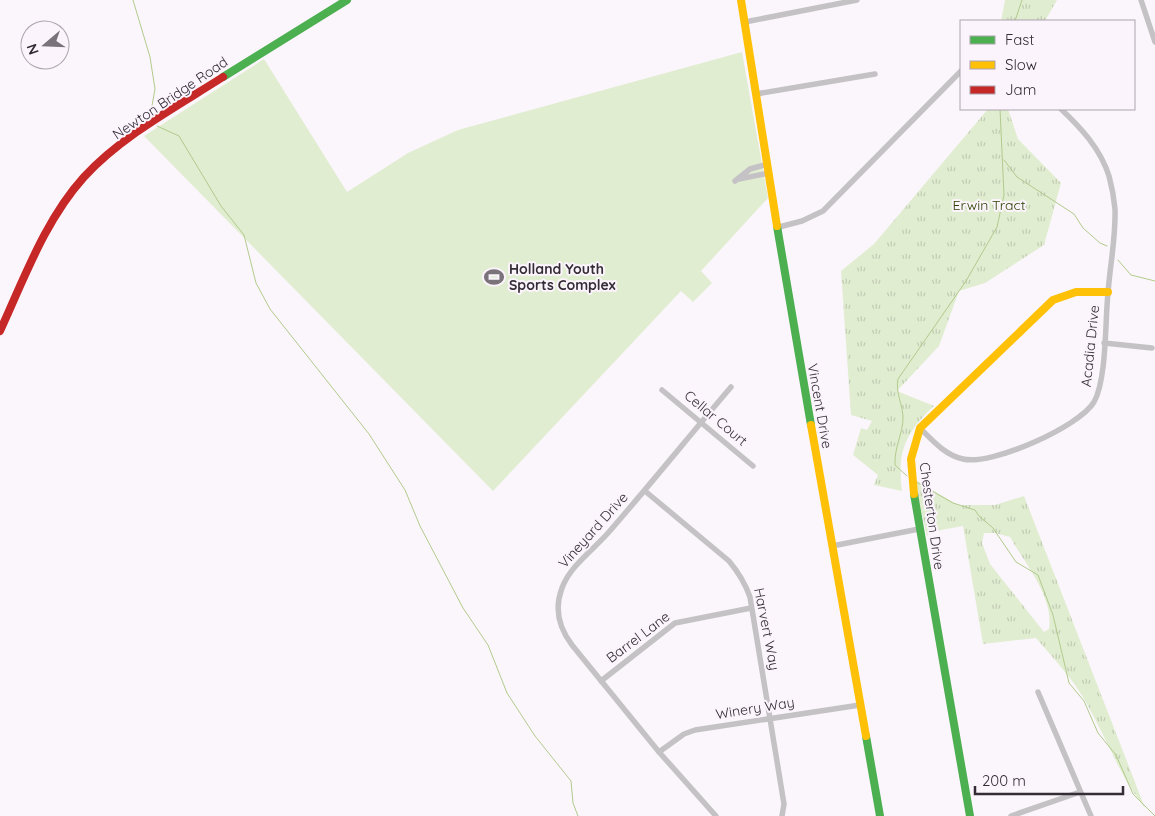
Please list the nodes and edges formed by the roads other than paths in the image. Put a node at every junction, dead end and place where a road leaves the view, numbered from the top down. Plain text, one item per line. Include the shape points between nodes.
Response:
1 (347, 0) edge
2 (740, 0) edge
3 (857, 0) edge
4 (1141, 0) edge
5 (744, 22) junction
6 (1153, 31) edge
7 (1155, 42) edge
8 (960, 72) edge
9 (875, 74) dead end
10 (756, 94) junction
11 (1062, 110) edge
12 (768, 164) junction
13 (770, 173) junction
14 (779, 227) junction
15 (1108, 292) junction
16 (0, 331) edge
17 (1104, 343) junction
18 (1152, 348) dead end
19 (732, 387) dead end
20 (662, 390) dead end
21 (701, 422) junction
22 (920, 428) junction
23 (753, 466) dead end
24 (645, 491) junction
25 (919, 529) junction
26 (832, 546) junction
27 (752, 608) junction
28 (601, 681) junction
29 (1038, 692) dead end
30 (860, 705) junction
31 (770, 718) junction
32 (659, 752) junction
33 (1080, 792) junction
34 (716, 816) edge
35 (782, 816) edge
36 (880, 816) edge
37 (970, 816) edge
38 (1011, 816) edge
39 (1091, 816) edge

1 - 16 street, Newton Bridge Road via 218,78 137,133 85,177 71,193 47,236
2 - 5 street, Vincent Drive
3 - 5 street
4 - 6 street
5 - 10 street, Vincent Drive
6 - 7 street
8 - 14 street via 823,211 802,222
9 - 10 street
10 - 12 street, Vincent Drive
11 - 15 street, Acadia Drive via 1097,149 1112,186 1115,221
12 - 13 street, Vincent Drive
12 - 13 street via 750,169 735,181
13 - 14 street, Vincent Drive
14 - 26 street, Vincent Drive
15 - 17 street, Acadia Drive
15 - 22 street, Chesterton Drive via 1076,292 1052,300
17 - 18 street
17 - 22 street, Acadia Drive via 1099,387 1093,403 1079,418 1054,432 996,457 976,461 949,454
19 - 21 street, Vineyard Drive
20 - 21 street, Cellar Court
21 - 23 street, Cellar Court
21 - 24 street, Vineyard Drive
22 - 25 street, Chesterton Drive via 910,463
24 - 27 street, Harvert Way via 729,561 746,585
24 - 28 street, Vineyard Drive via 571,570 559,596 558,618 563,633
25 - 26 street
25 - 37 street, Chesterton Drive
26 - 30 street, Vincent Drive
27 - 28 street, Barrel Lane via 675,623
27 - 31 street, Harvert Way
28 - 32 street, Vineyard Drive
29 - 33 street
30 - 31 street, Winery Way
30 - 36 street, Vincent Drive
31 - 32 street, Winery Way via 695,730
31 - 35 street, Harvert Way via 784,804
32 - 34 street, Vineyard Drive
33 - 38 street
33 - 39 street

